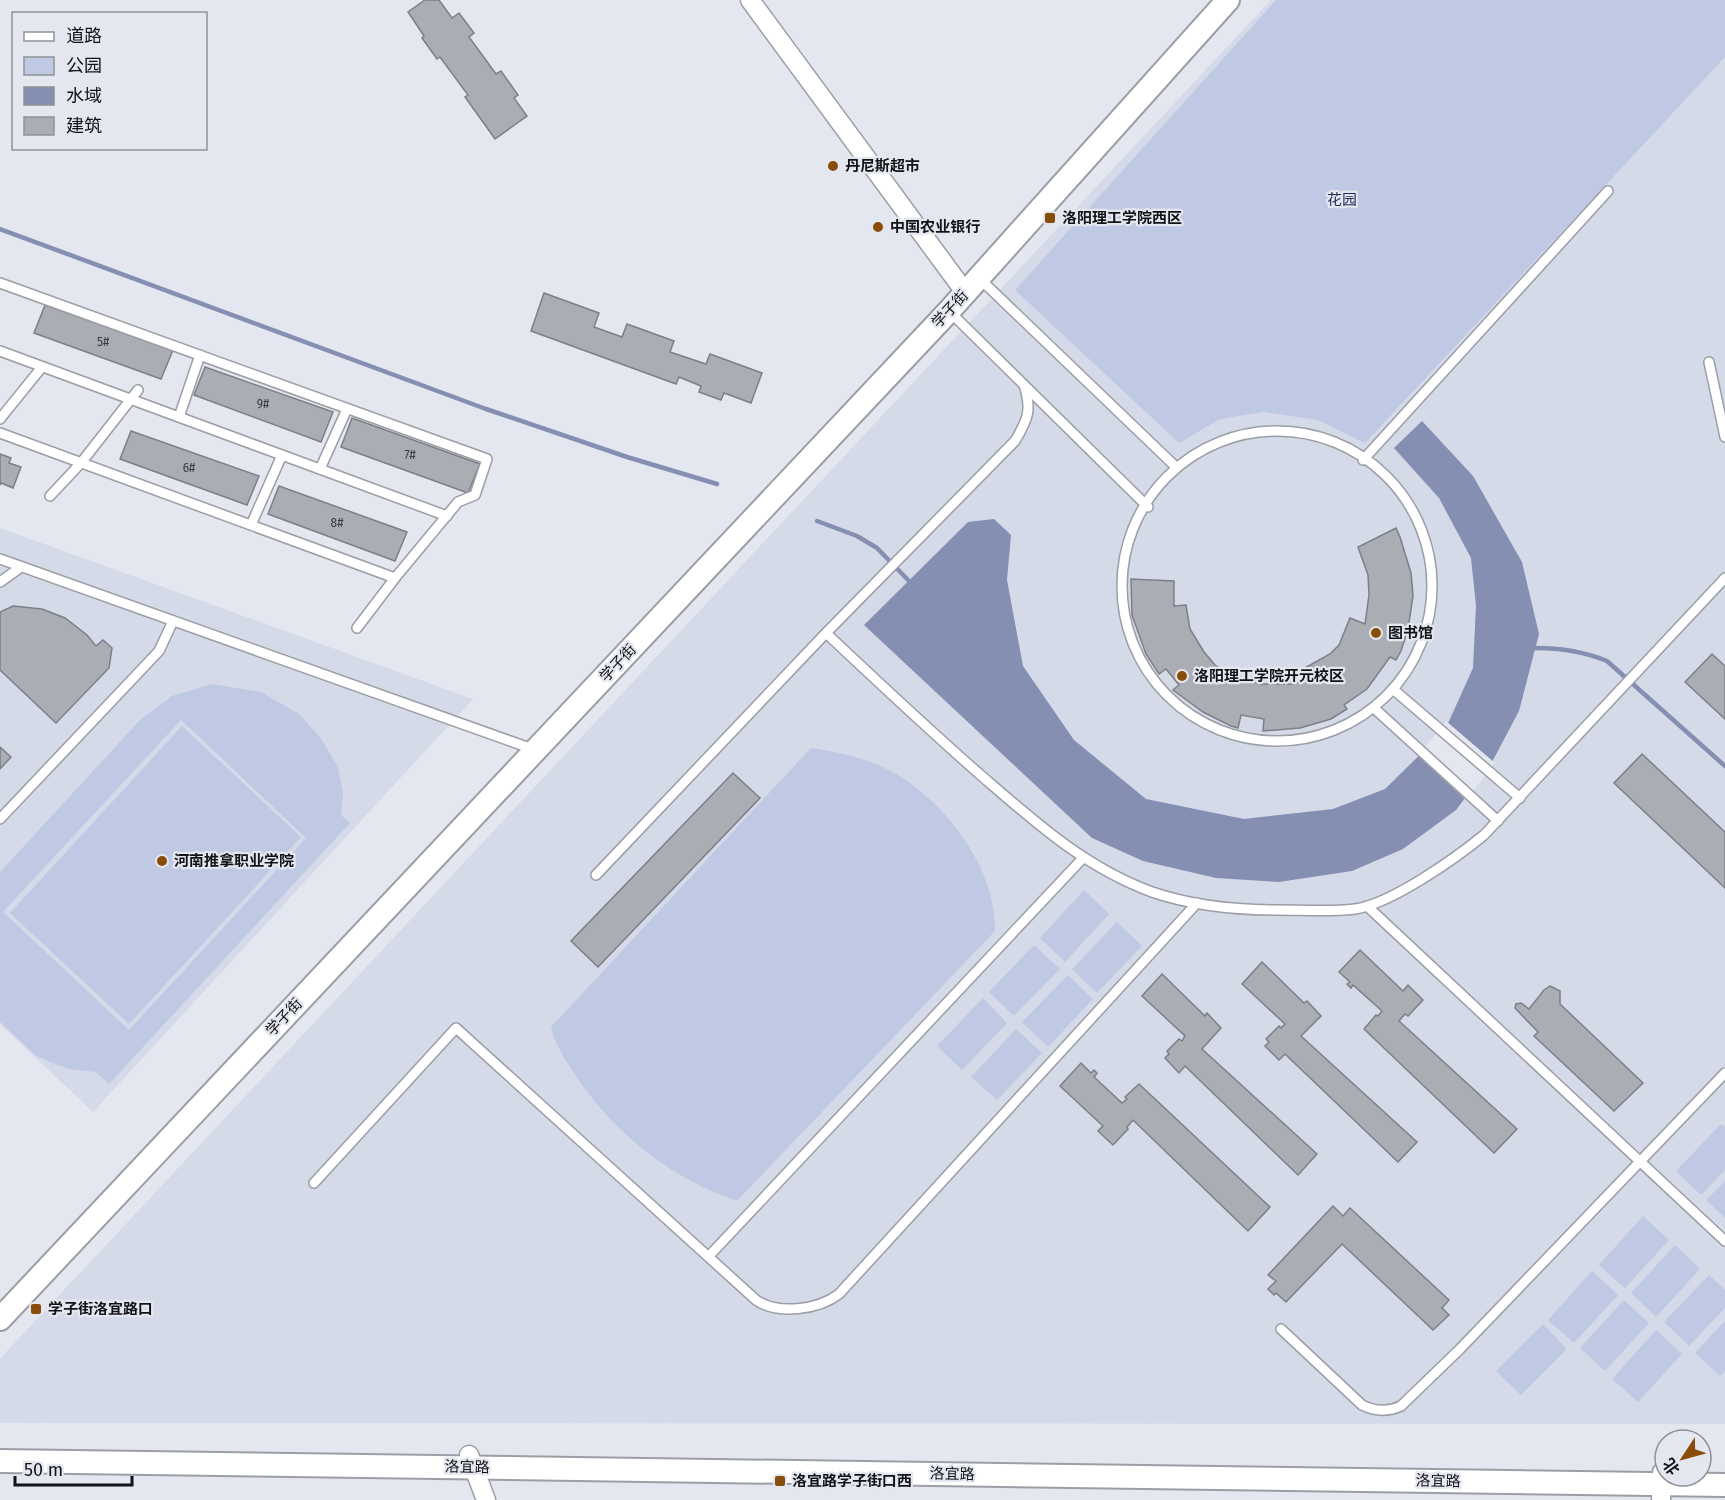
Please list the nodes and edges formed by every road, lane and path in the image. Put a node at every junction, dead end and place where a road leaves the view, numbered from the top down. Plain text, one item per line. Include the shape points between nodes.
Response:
1 (750, 0) edge
2 (1220, 0) edge
3 (1228, 0) edge
4 (1608, 190) dead end
5 (0, 283) edge
6 (971, 283) junction
7 (947, 309) junction
8 (0, 351) edge
9 (200, 356) junction
10 (1709, 362) dead end
11 (42, 367) junction
12 (1024, 385) junction
13 (138, 390) dead end
14 (132, 400) junction
15 (347, 409) junction
16 (179, 417) junction
17 (0, 419) edge
18 (0, 433) edge
19 (1725, 436) edge
20 (282, 455) junction
21 (1363, 460) junction
22 (81, 463) junction
23 (1176, 467) junction
24 (320, 469) junction
25 (50, 496) dead end
26 (1148, 507) junction
27 (447, 516) junction
28 (251, 525) junction
29 (0, 559) edge
30 (21, 567) junction
31 (394, 578) junction
32 (1725, 578) edge
33 (0, 582) edge
34 (173, 621) junction
35 (357, 628) dead end
36 (826, 633) junction
37 (1394, 690) junction
38 (1375, 709) junction
39 (531, 749) junction
40 (1520, 798) junction
41 (0, 819) edge
42 (1498, 821) junction
43 (1083, 858) junction
44 (596, 875) dead end
45 (1197, 903) junction
46 (1367, 906) junction
47 (1725, 1073) edge
48 (1640, 1161) junction
49 (314, 1183) dead end
50 (1725, 1241) edge
51 (709, 1256) junction
52 (0, 1310) edge
53 (0, 1319) edge
54 (1281, 1329) dead end
55 (0, 1450) edge
56 (0, 1461) edge
57 (471, 1461) junction
58 (1653, 1482) edge
59 (486, 1500) edge

1 - 6 street
2 - 6 street, 学子街
3 - 6 street, 学子街
4 - 21 lane
5 - 9 lane
6 - 7 street, 学子街
6 - 23 lane
7 - 12 lane
7 - 39 street, 学子街
8 - 11 lane
9 - 15 lane
9 - 16 lane
10 - 19 lane
11 - 14 lane
11 - 17 lane
12 - 26 lane
12 - 36 lane via 1029,409 1015,441
13 - 14 lane
14 - 16 lane
14 - 22 lane
15 - 24 lane
15 - 27 lane via 487,459 475,495 458,502
16 - 20 lane
18 - 22 lane
20 - 24 lane
20 - 28 lane
21 - 23 lane via 1346,448 1311,434 1251,431 1209,445
21 - 37 lane via 1396,492 1416,520 1431,564 1424,634 1410,668
22 - 25 lane
22 - 28 lane
23 - 26 lane
24 - 27 lane
26 - 38 lane via 1132,535 1122,569 1122,603 1142,662 1186,711 1231,735 1289,740 1337,731
27 - 31 lane
28 - 31 lane
29 - 30 lane
30 - 33 lane
30 - 34 lane
31 - 35 lane
32 - 40 lane
34 - 39 lane
34 - 41 lane via 159,651
36 - 43 lane via 936,736 1043,829
36 - 44 lane
37 - 38 lane
37 - 40 lane
38 - 42 lane
39 - 52 street, 学子街
39 - 53 street, 学子街
40 - 42 lane
42 - 46 lane via 1466,850 1431,873
43 - 45 lane via 1153,892
43 - 51 lane
45 - 46 lane via 1259,910
45 - 51 lane via 830,1301 815,1306 769,1308
46 - 48 lane
47 - 48 lane
48 - 50 lane
48 - 54 lane via 1460,1349 1394,1410 1362,1405
49 - 51 lane via 456,1028
55 - 57 street, 洛宜路
56 - 57 street, 洛宜路
57 - 58 street, 洛宜路
57 - 59 street

